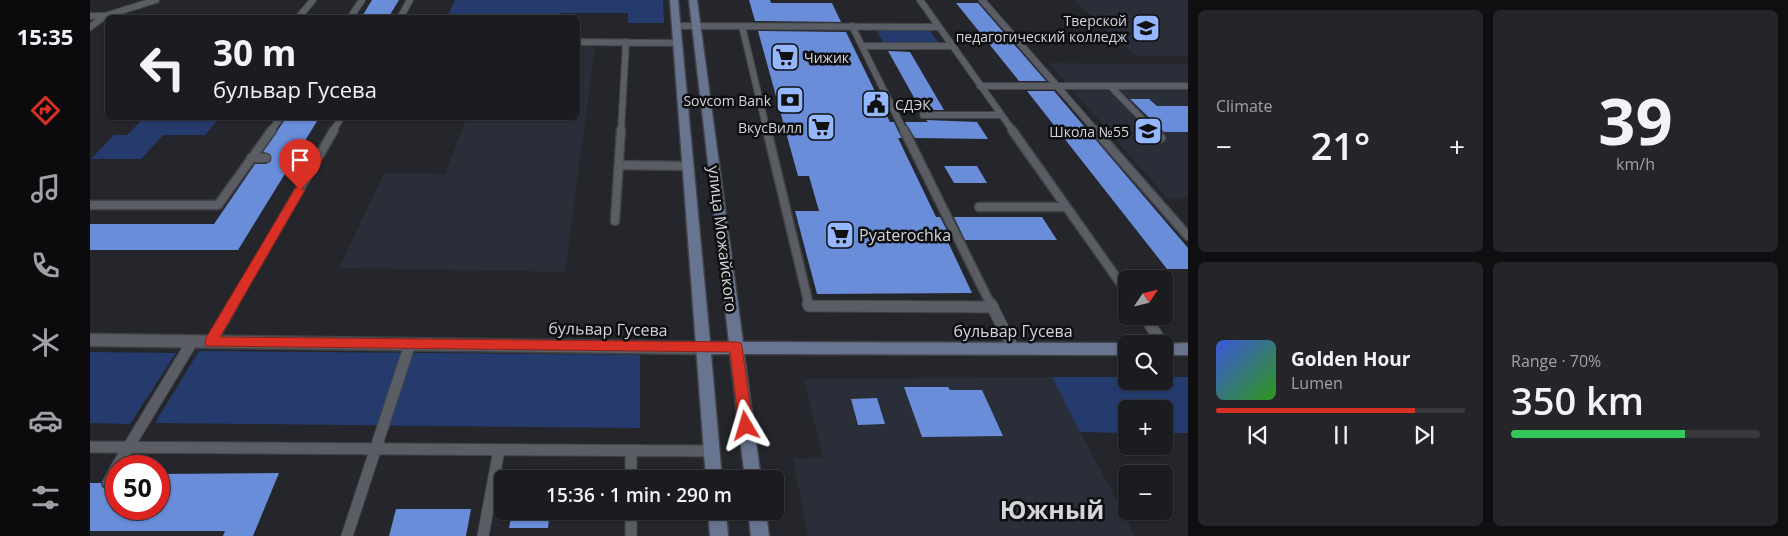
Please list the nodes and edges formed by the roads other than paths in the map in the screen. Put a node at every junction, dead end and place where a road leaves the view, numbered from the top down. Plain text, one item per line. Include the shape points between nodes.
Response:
1 (156, 0) edge
2 (313, 0) edge
3 (362, 0) edge
4 (410, 0) edge
5 (674, 0) edge
6 (693, 0) edge
7 (920, 0) edge
8 (982, 0) edge
9 (108, 15) edge
10 (300, 15) edge
11 (352, 15) edge
12 (402, 15) edge
13 (90, 16) edge
14 (105, 16) joint
15 (676, 26) junction
16 (697, 26) junction
17 (742, 26) junction
18 (852, 26) junction
19 (90, 27) edge
20 (938, 27) junction
21 (580, 42) edge
22 (626, 42) junction
23 (678, 43) junction
24 (862, 46) junction
25 (952, 46) junction
26 (980, 86) junction
27 (1057, 86) junction
28 (1110, 86) junction
29 (1188, 86) edge
30 (923, 115) dead end
31 (1001, 115) junction
32 (279, 120) edge
33 (341, 120) edge
34 (1161, 138) dead end
35 (251, 158) junction
36 (266, 158) dead end
37 (287, 158) dead end
38 (318, 158) junction
39 (618, 165) junction
40 (688, 166) junction
41 (90, 205) edge
42 (979, 207) dead end
43 (1066, 207) junction
44 (615, 221) dead end
45 (1188, 236) edge
46 (1118, 281) edge
47 (992, 307) junction
48 (90, 340) edge
49 (192, 342) junction
50 (211, 342) junction
51 (410, 344) junction
52 (736, 347) junction
53 (703, 348) junction
54 (1013, 348) junction
55 (1173, 348) edge
56 (1118, 349) edge
57 (1188, 349) edge
58 (90, 447) edge
59 (129, 448) junction
60 (376, 449) junction
61 (499, 450) junction
62 (631, 451) junction
63 (712, 451) junction
64 (125, 455) edge
65 (631, 470) edge
66 (713, 470) edge
67 (751, 470) edge
68 (631, 520) edge
69 (718, 520) edge
70 (758, 520) edge
71 (347, 536) edge
72 (483, 536) edge
73 (631, 536) edge
74 (719, 536) edge
75 (760, 536) edge

1 - 9 lane
2 - 10 lane
3 - 11 lane
4 - 12 lane
5 - 15 main road, улица Можайского
6 - 16 main road, улица Можайского
7 - 20 lane
8 - 27 lane
13 - 14 lane
14 - 19 lane
15 - 16 lane
15 - 23 main road, улица Можайского
16 - 17 lane
16 - 52 main road, улица Можайского
17 - 18 lane
17 - 47 lane via 809,306
18 - 20 lane
18 - 24 lane
20 - 25 lane
21 - 22 lane
22 - 23 lane
22 - 39 lane
23 - 40 main road, улица Можайского
24 - 25 lane
24 - 47 lane
25 - 26 lane
26 - 27 lane
26 - 31 lane
27 - 28 lane
27 - 45 lane
28 - 29 lane
28 - 34 lane
30 - 31 lane
31 - 43 lane
32 - 35 lane
33 - 38 lane
35 - 36 lane
35 - 41 lane via 218,205
37 - 38 lane
38 - 50 lane
39 - 40 lane
39 - 44 lane
40 - 53 main road, улица Можайского
42 - 43 lane
43 - 46 lane
47 - 54 lane
48 - 49 street, бульвар Гусева
49 - 50 street, бульвар Гусева
49 - 59 lane
50 - 51 street, бульвар Гусева
51 - 53 street, бульвар Гусева
51 - 60 lane
52 - 53 main road, бульвар Гусева
52 - 54 main road, бульвар Гусева
52 - 67 main road, улица Можайского
53 - 63 main road, улица Можайского
54 - 56 main road, бульвар Гусева
55 - 57 main road
58 - 59 lane
59 - 60 lane
59 - 64 lane
60 - 61 lane
60 - 71 lane
61 - 62 lane
61 - 72 lane
62 - 63 lane
62 - 65 lane
63 - 66 main road, улица Можайского
68 - 73 lane
69 - 74 main road
70 - 75 main road

